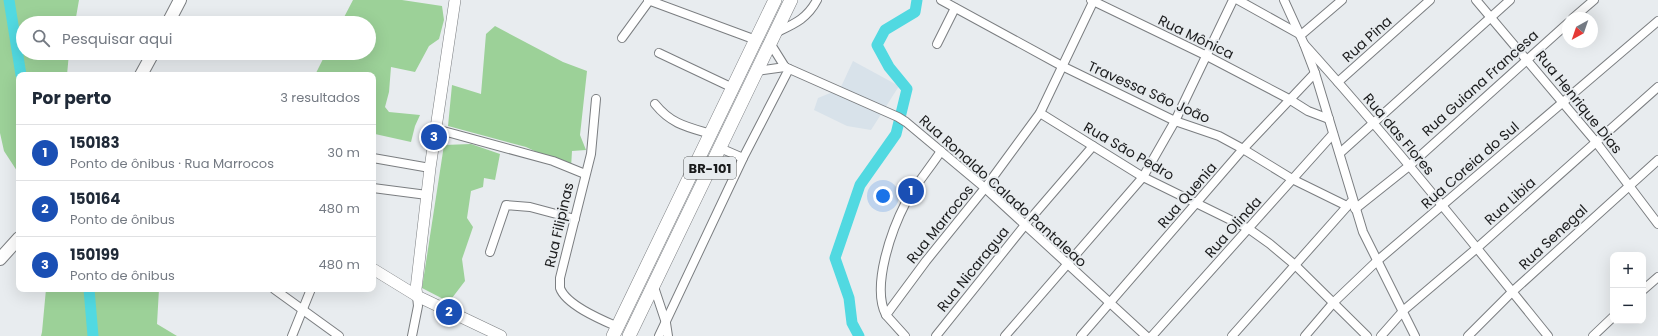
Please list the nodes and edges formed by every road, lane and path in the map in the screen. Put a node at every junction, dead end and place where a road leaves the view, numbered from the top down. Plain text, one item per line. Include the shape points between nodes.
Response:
1 (180, 0) edge
2 (455, 0) edge
3 (649, 0) edge
4 (775, 0) edge
5 (791, 0) edge
6 (817, 0) edge
7 (941, 0) edge
8 (1233, 0) edge
9 (1238, 0) edge
10 (1284, 0) edge
11 (1342, 0) edge
12 (1430, 0) edge
13 (1476, 0) edge
14 (1510, 0) edge
15 (1594, 0) edge
16 (1093, 1) edge
17 (955, 8) junction
18 (1581, 12) edge
19 (172, 16) edge
20 (1492, 16) junction
21 (1658, 21) edge
22 (1562, 28) edge
23 (1300, 35) junction
24 (622, 38) dead end
25 (773, 38) junction
26 (756, 40) junction
27 (937, 44) dead end
28 (1304, 44) junction
29 (659, 53) dead end
30 (1205, 55) junction
31 (1527, 59) junction
32 (149, 60) edge
33 (1062, 66) junction
34 (787, 68) junction
35 (757, 71) junction
36 (143, 72) edge
37 (1315, 73) junction
38 (1338, 82) junction
39 (1658, 87) edge
40 (733, 88) junction
41 (596, 99) dead end
42 (1289, 99) junction
43 (1563, 102) junction
44 (655, 104) dead end
45 (1040, 113) junction
46 (1329, 119) junction
47 (1175, 121) junction
48 (1373, 123) junction
49 (436, 129) junction
50 (711, 134) junction
51 (1333, 134) junction
52 (1596, 142) junction
53 (1093, 146) junction
54 (720, 148) junction
55 (1243, 149) junction
56 (941, 151) junction
57 (1340, 153) junction
58 (743, 158) junction
59 (376, 159) edge
60 (1658, 160) edge
61 (1409, 166) junction
62 (430, 168) junction
63 (585, 174) junction
64 (1143, 177) junction
65 (1292, 180) junction
66 (1628, 186) junction
67 (376, 188) edge
68 (985, 188) junction
69 (428, 195) junction
70 (1198, 203) junction
71 (1351, 205) junction
72 (1443, 206) junction
73 (575, 218) junction
74 (1658, 224) edge
75 (1025, 226) junction
76 (1249, 229) junction
77 (16, 241) edge
78 (1476, 248) junction
79 (490, 252) dead end
80 (0, 259) edge
81 (1377, 261) junction
82 (1068, 265) junction
83 (1295, 265) junction
84 (376, 271) edge
85 (1658, 277) edge
86 (654, 287) junction
87 (1645, 288) edge
88 (278, 292) edge
89 (310, 292) edge
90 (1512, 292) junction
91 (417, 296) junction
92 (1334, 302) junction
93 (1109, 303) junction
94 (302, 309) junction
95 (1404, 310) junction
96 (886, 315) junction
97 (1610, 321) edge
98 (666, 323) junction
99 (616, 331) edge
100 (292, 336) edge
101 (339, 336) edge
102 (412, 336) edge
103 (501, 336) edge
104 (629, 336) edge
105 (659, 336) edge
106 (668, 336) edge
107 (905, 336) edge
108 (936, 336) edge
109 (1005, 336) edge
110 (1081, 336) edge
111 (1146, 336) edge
112 (1152, 336) edge
113 (1232, 336) edge
114 (1305, 336) edge
115 (1367, 336) edge
116 (1381, 336) edge
117 (1415, 336) edge
118 (1468, 336) edge
119 (1548, 336) edge
120 (1593, 336) edge

1 - 19 main road
2 - 49 main road
3 - 24 street
3 - 26 street
4 - 26 highway, BR-101
5 - 25 highway, BR-101
6 - 25 street via 804,17
7 - 17 street, Travessa São João
8 - 30 street
9 - 23 street
10 - 23 street
11 - 23 street
12 - 38 street, Rua Pina
13 - 20 street, Rua Henrique Dias
14 - 20 street
15 - 18 street
16 - 30 street, Rua Mônica
16 - 33 street, Rua Marrocos
17 - 27 street
17 - 33 street, Travessa São João
20 - 31 street, Rua Henrique Dias
20 - 48 street
21 - 43 street, Rua Coreia do Sul
22 - 31 street, Rua Guiana Francesa
23 - 28 street
25 - 34 street
25 - 35 highway, BR-101
26 - 40 highway, BR-101
28 - 37 street
28 - 38 street, Rua das Flores
29 - 40 street
30 - 42 street, Rua Mônica
30 - 47 street
31 - 43 street, Rua Henrique Dias
31 - 61 street, Rua Guiana Francesa
32 - 36 main road
33 - 45 street, Rua Marrocos
33 - 47 street, Travessa São João
34 - 35 street
34 - 56 street, Rua Ronaldo Calado Pantaleao via 898,117
34 - 58 street
35 - 54 highway, BR-101
37 - 42 street, Rua Quenia
37 - 46 street
38 - 48 street, Rua das Flores
39 - 52 street, Rua Libia
40 - 50 highway, BR-101
41 - 63 street, Rua Filipinas via 591,154
42 - 46 street, Rua Mônica via 1308,111
42 - 55 street, Rua Quenia
43 - 52 street, Rua Henrique Dias
43 - 72 street, Rua Coreia do Sul
44 - 50 street via 663,115 673,121
45 - 53 street, Rua São Pedro
45 - 68 street, Rua Marrocos
46 - 51 street
47 - 55 street, Travessa São João via 1219,136
47 - 64 street
48 - 57 street
48 - 61 street, Rua das Flores
49 - 62 main road
49 - 63 street via 553,161
50 - 99 highway, BR-101
51 - 57 street
51 - 65 street, Rua Olinda
52 - 66 street, Rua Henrique Dias
52 - 78 street, Rua Libia
53 - 64 street, Rua São Pedro
53 - 75 street, Rua Nicaragua
54 - 58 street
54 - 86 highway, BR-101
55 - 65 street, Travessa São João
55 - 70 street, Rua Quenia
56 - 68 street, Rua Ronaldo Calado Pantaleao
56 - 96 street, Rua Marrocos via 907,202 886,254 881,302
57 - 71 street
58 - 98 street
59 - 62 street
60 - 66 street, Rua Senegal
61 - 71 street, Rua Guiana Francesa
61 - 72 street, Rua das Flores
62 - 69 main road
63 - 73 street, Rua Filipinas
64 - 70 street, Rua São Pedro
64 - 82 street
65 - 71 street, Travessa São João
65 - 76 street, Rua Olinda
66 - 74 street, Rua Henrique Dias
66 - 90 street, Rua Senegal
67 - 69 street
68 - 75 street, Rua Ronaldo Calado Pantaleao
68 - 96 street, Rua Marrocos
69 - 91 main road
70 - 76 street, Rua São Pedro
70 - 93 street, Rua Quenia
71 - 81 street
71 - 83 street, Rua Guiana Francesa
72 - 78 street, Rua das Flores
72 - 81 street, Rua Coreia do Sul
73 - 79 street via 530,206 506,205
73 - 99 street, Rua Filipinas via 560,278 560,288 574,304
75 - 82 street, Rua Ronaldo Calado Pantaleao
75 - 108 street, Rua Nicaragua
76 - 83 street, Rua São Pedro
76 - 112 street, Rua Olinda
77 - 80 main road
78 - 90 street, Rua das Flores
78 - 95 street, Rua Libia
81 - 92 street, Rua Coreia do Sul
81 - 95 street
82 - 93 street, Rua Ronaldo Calado Pantaleao
82 - 109 street
83 - 92 street, Rua São Pedro
83 - 113 street, Rua Guiana Francesa
84 - 91 main road
85 - 87 street
86 - 98 street
86 - 104 highway, BR-101
88 - 94 street
89 - 94 street
90 - 118 street, Rua Senegal
90 - 119 street, Rua das Flores
91 - 102 street via 418,306
91 - 103 main road
92 - 114 street, Rua Coreia do Sul
92 - 115 street, Rua São Pedro
93 - 110 street, Rua Quenia
93 - 111 street, Rua Ronaldo Calado Pantaleao
94 - 100 street
94 - 101 street
95 - 116 street, Rua Libia
95 - 117 street
96 - 107 street, Rua Marrocos
97 - 120 street
98 - 105 street
98 - 106 street

